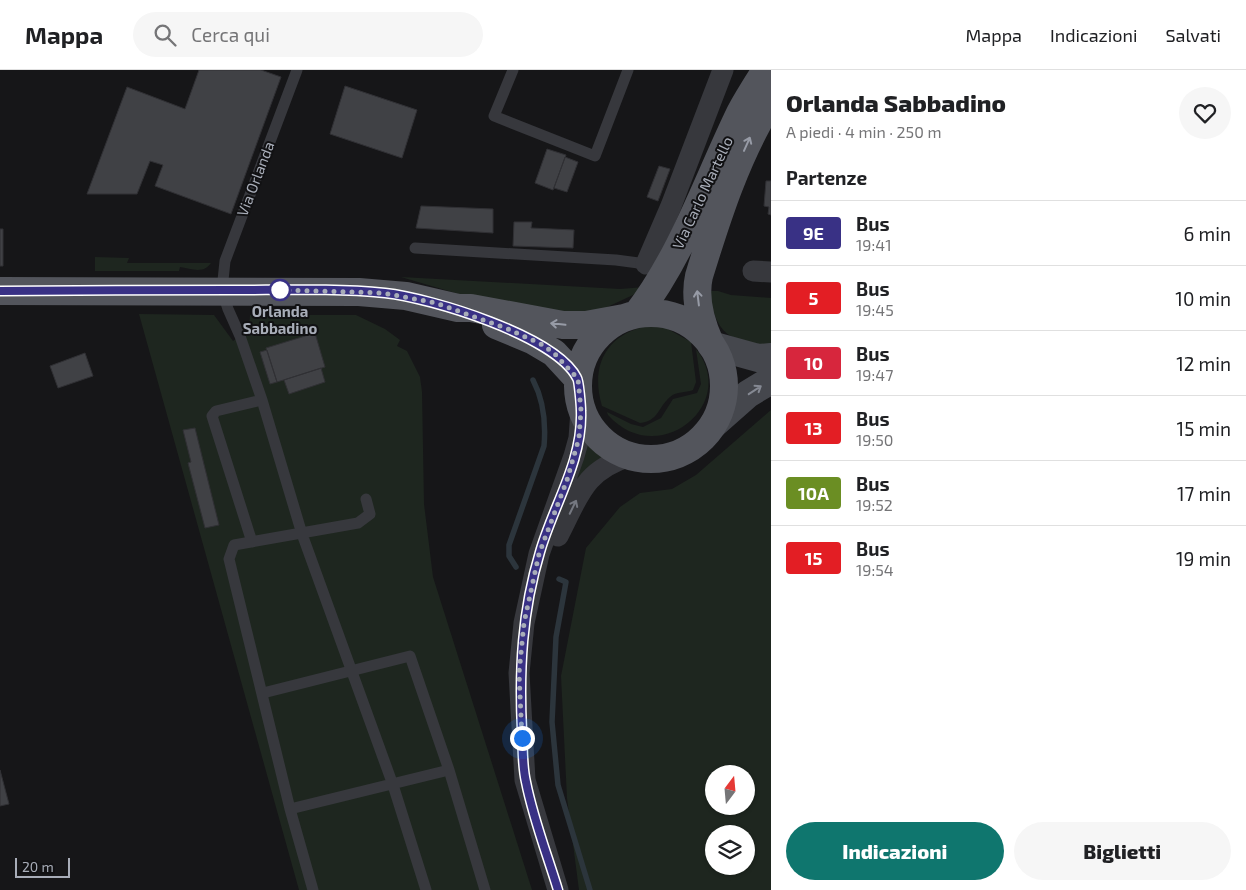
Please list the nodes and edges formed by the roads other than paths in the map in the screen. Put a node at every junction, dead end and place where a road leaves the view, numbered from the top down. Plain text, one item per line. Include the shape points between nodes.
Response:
1 (297, 70) edge
2 (512, 70) edge
3 (628, 70) edge
4 (723, 70) edge
5 (766, 70) edge
6 (768, 103) edge
7 (414, 248) dead end
8 (646, 264) joint
9 (222, 290) junction
10 (0, 291) edge
11 (436, 303) junction
12 (631, 316) junction
13 (711, 344) junction
14 (771, 357) edge
15 (578, 379) junction
16 (771, 380) edge
17 (262, 400) junction
18 (581, 410) junction
19 (714, 424) junction
20 (630, 456) junction
21 (366, 499) dead end
22 (302, 534) junction
23 (252, 542) junction
24 (534, 580) junction
25 (352, 671) junction
26 (263, 693) junction
27 (449, 770) junction
28 (394, 785) junction
29 (290, 809) junction
30 (313, 890) edge
31 (426, 890) edge
32 (485, 890) edge
33 (558, 890) edge

1 - 9 lane, Via Orlanda via 225,260
2 - 3 lane via 494,116 596,156
4 - 8 street, Via Carlo Martello
5 - 12 main road, Via Carlo Martello via 741,112 681,244 654,293
13 -> 6 main road, Via Carlo Martello via 702,324 697,288 723,197
7 - 8 lane
9 - 10 main road
9 - 11 main road via 383,293
9 - 17 lane
12 -> 11 main road via 586,325 563,325
11 - 15 main road via 541,344
12 - 13 main road via 651,313 679,318
12 - 15 main road via 601,333 592,343 584,355
13 - 14 main road via 758,358
13 - 19 main road via 720,363 724,384 722,404
15 - 18 main road
19 -> 16 main road via 748,394
17 - 22 lane
17 - 23 lane via 216,412 212,416
18 - 20 main road via 595,434 617,451
18 - 24 street via 579,438 544,537
19 - 20 main road via 701,440 684,452 657,459
24 -> 20 street via 588,480 597,471
21 - 22 lane via 370,514 358,523
22 - 23 lane
22 - 25 lane
23 - 26 lane via 234,545 229,559
24 - 33 street via 524,623 519,673 523,757 533,811
25 - 26 lane
25 - 27 lane via 410,656
25 - 28 lane
26 - 29 lane
27 - 28 lane
27 - 32 lane
28 - 29 lane
28 - 31 lane
29 - 30 lane

